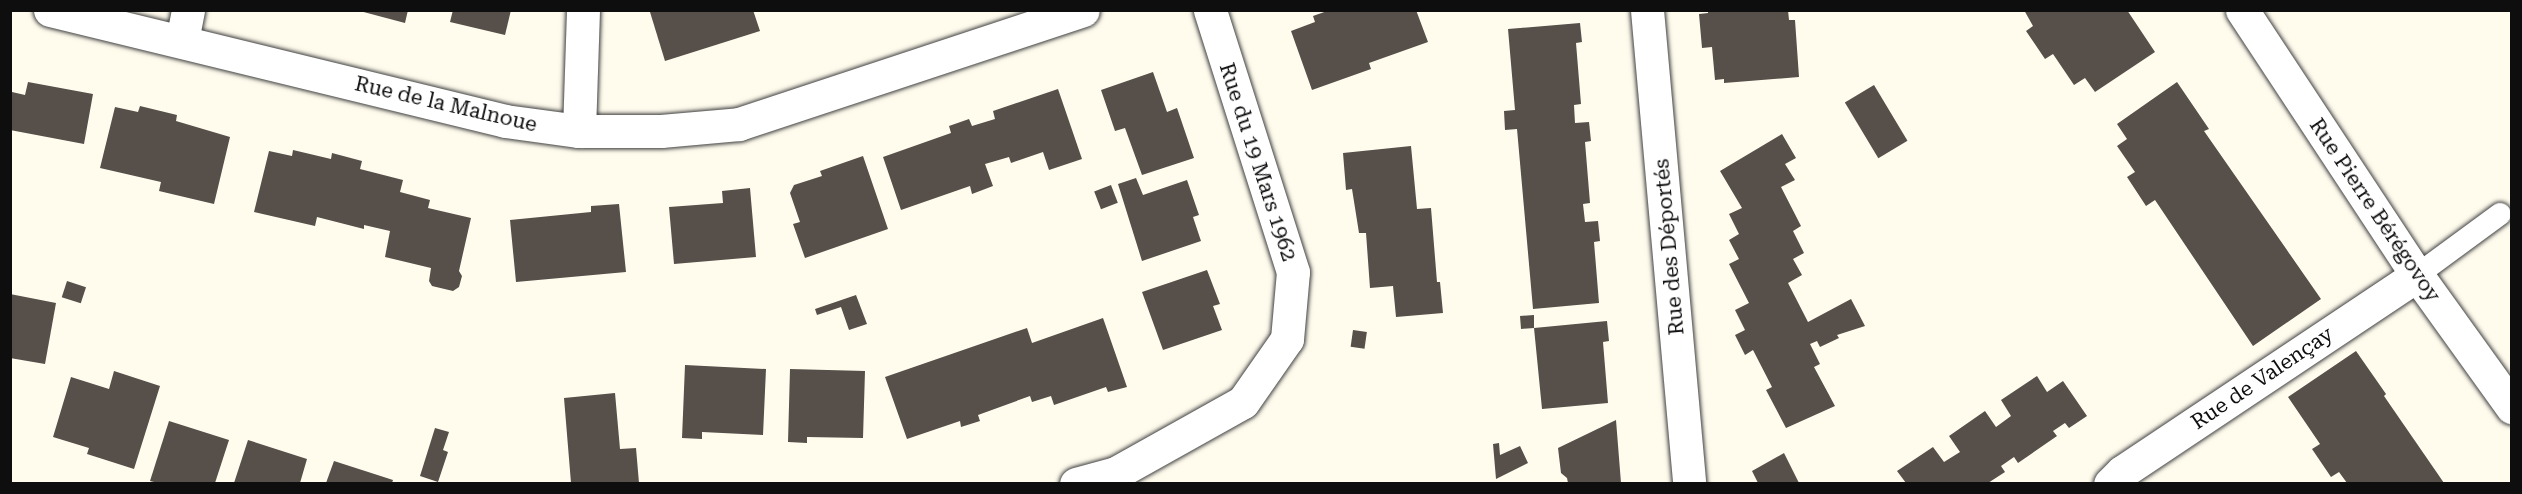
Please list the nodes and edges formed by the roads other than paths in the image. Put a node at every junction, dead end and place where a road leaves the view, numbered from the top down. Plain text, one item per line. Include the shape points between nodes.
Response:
1 (50, 10) edge
2 (583, 10) edge
3 (1083, 10) edge
4 (1210, 10) edge
5 (1647, 10) edge
6 (2242, 10) edge
7 (185, 26) edge
8 (579, 131) junction
9 (2500, 214) dead end
10 (2416, 275) junction
11 (2511, 407) edge
12 (1076, 483) edge
13 (1689, 483) edge
14 (2110, 483) edge

1 - 7 street, Rue de la Malnoue
2 - 8 street
3 - 8 street, Rue de la Malnoue via 740,124 661,131
4 - 12 street, Rue du 19 Mars 1962 via 1293,272 1287,339 1243,402 1116,473
5 - 13 street, Rue des Déportés
6 - 10 street, Rue Pierre Bérégovoy
7 - 8 street, Rue de la Malnoue via 506,121
9 - 10 lane
10 - 11 street, Rue Pierre Bérégovoy
10 - 14 street, Rue de Valençay

